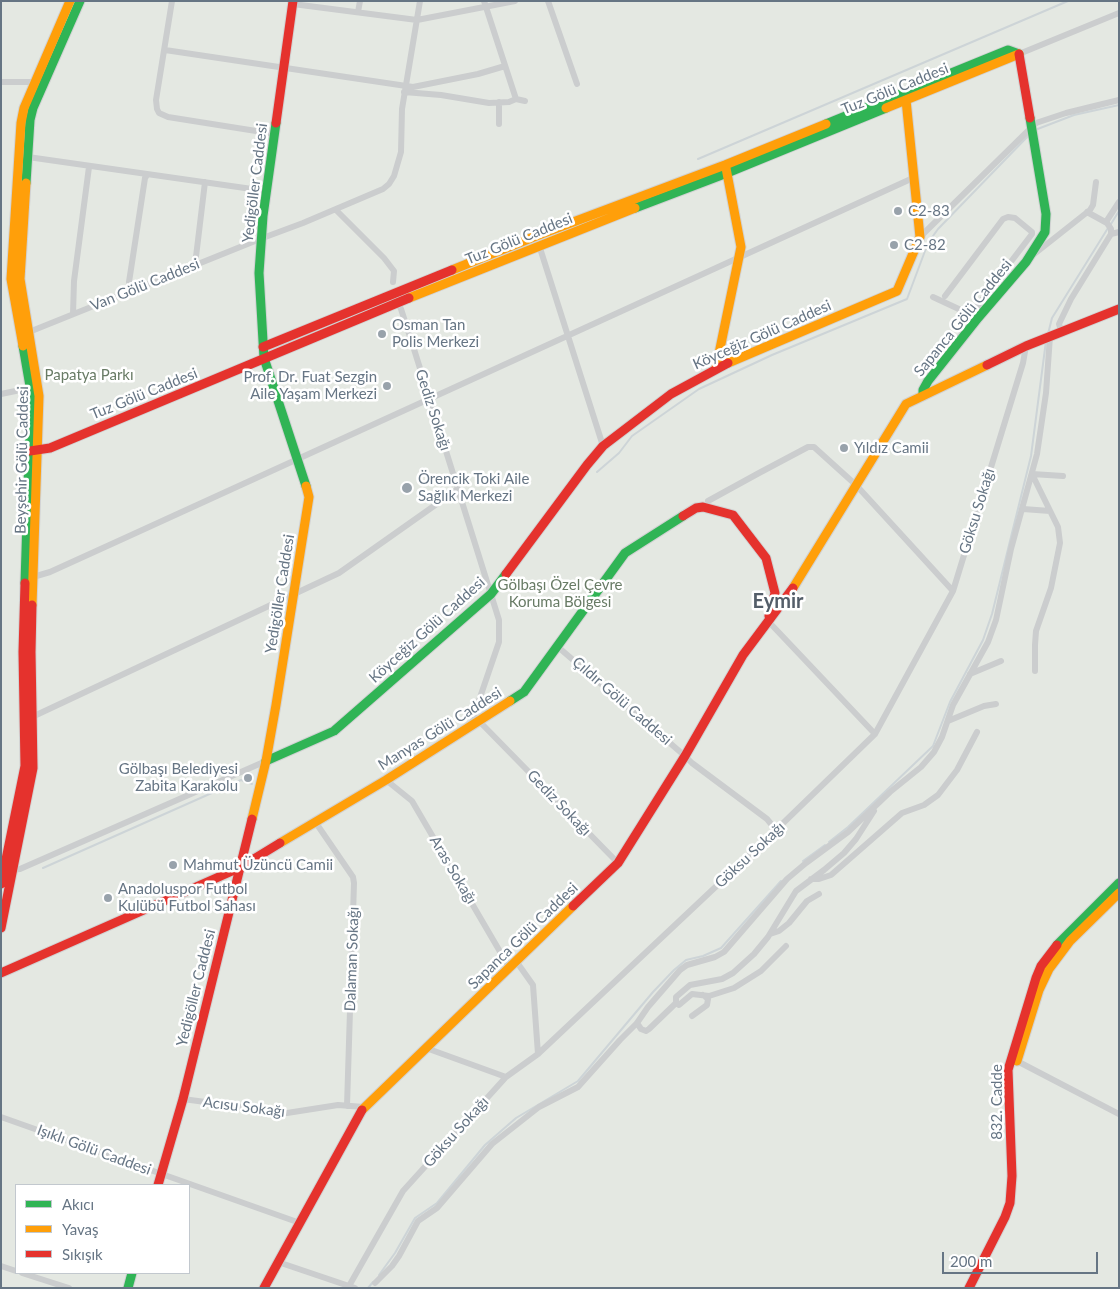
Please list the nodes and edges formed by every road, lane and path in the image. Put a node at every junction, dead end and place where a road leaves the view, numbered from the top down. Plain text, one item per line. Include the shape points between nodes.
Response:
1 (70, 1) edge
2 (80, 1) edge
3 (172, 1) edge
4 (360, 1) edge
5 (420, 1) edge
6 (515, 1) edge
7 (548, 1) edge
8 (293, 3) edge
9 (485, 4) edge
10 (358, 12) junction
11 (1118, 15) edge
12 (417, 20) junction
13 (164, 50) junction
14 (1019, 54) junction
15 (505, 66) junction
16 (284, 69) junction
17 (1, 82) edge
18 (39, 84) junction
19 (577, 84) dead end
20 (405, 89) junction
21 (516, 99) junction
22 (906, 100) junction
23 (1119, 100) edge
24 (525, 101) dead end
25 (499, 102) junction
26 (29, 106) junction
27 (499, 124) dead end
28 (1033, 130) junction
29 (274, 134) junction
30 (28, 157) junction
31 (89, 166) junction
32 (726, 169) junction
33 (147, 175) junction
34 (913, 178) junction
35 (205, 182) junction
36 (1096, 182) dead end
37 (266, 191) junction
38 (1119, 202) edge
39 (336, 210) junction
40 (1087, 212) junction
41 (1109, 227) junction
42 (1119, 232) edge
43 (920, 237) junction
44 (260, 238) junction
45 (539, 245) junction
46 (739, 258) junction
47 (1030, 258) junction
48 (195, 265) junction
49 (1003, 273) junction
50 (1011, 280) junction
51 (393, 282) dead end
52 (130, 291) junction
53 (945, 296) dead end
54 (933, 297) dead end
55 (395, 298) junction
56 (1119, 309) edge
57 (976, 313) junction
58 (73, 314) junction
59 (1061, 331) junction
60 (26, 333) junction
61 (1050, 336) junction
62 (568, 337) junction
63 (1026, 346) junction
64 (264, 347) junction
65 (264, 358) junction
66 (716, 368) junction
67 (30, 388) junction
68 (1, 394) edge
69 (923, 395) junction
70 (430, 400) junction
71 (603, 446) junction
72 (34, 451) junction
73 (297, 460) junction
74 (1032, 474) junction
75 (1063, 476) dead end
76 (856, 485) junction
77 (458, 490) junction
78 (708, 501) dead end
79 (1023, 509) junction
80 (1050, 511) junction
81 (34, 577) junction
82 (953, 591) junction
83 (776, 593) junction
84 (790, 593) junction
85 (490, 594) junction
86 (294, 595) junction
87 (768, 621) junction
88 (558, 647) junction
89 (1001, 661) dead end
90 (1036, 671) dead end
91 (970, 675) junction
92 (996, 704) dead end
93 (32, 717) junction
94 (476, 721) junction
95 (948, 721) junction
96 (977, 732) dead end
97 (875, 734) junction
98 (685, 756) junction
99 (266, 761) junction
100 (386, 780) junction
101 (880, 801) junction
102 (316, 823) junction
103 (776, 830) junction
104 (618, 863) junction
105 (239, 868) junction
106 (8, 872) edge
107 (811, 879) junction
108 (1119, 883) edge
109 (819, 894) dead end
110 (1119, 894) edge
111 (1, 928) edge
112 (770, 934) junction
113 (786, 946) dead end
114 (513, 964) junction
115 (1, 973) edge
116 (703, 995) junction
117 (676, 1003) junction
118 (692, 1016) dead end
119 (636, 1023) junction
120 (1023, 1029) junction
121 (426, 1048) junction
122 (538, 1054) junction
123 (1015, 1061) joint
124 (506, 1077) junction
125 (183, 1100) junction
126 (347, 1106) junction
127 (364, 1107) junction
128 (1119, 1114) edge
129 (1, 1117) edge
130 (161, 1174) junction
131 (158, 1184) edge
132 (189, 1184) edge
133 (190, 1184) edge
134 (300, 1223) junction
135 (278, 1262) junction
136 (1, 1266) edge
137 (15, 1271) edge
138 (25, 1274) edge
139 (132, 1274) edge
140 (376, 1283) dead end
141 (352, 1287) edge
142 (69, 1288) edge
143 (128, 1288) edge
144 (264, 1288) edge
145 (970, 1288) edge

1 - 18 street
2 - 18 street, Beyşehir Gölü Caddesi
3 - 13 street
4 - 10 street
5 - 12 street, Van Gölü Caddesi
6 - 9 street
7 - 19 street
8 - 10 street
8 - 16 street, Yedigöller Caddesi
9 - 12 street
9 - 15 street
10 - 12 street
11 - 14 street, Tuz Gölü Caddesi
12 - 20 street, Van Gölü Caddesi
13 - 16 street
13 - 29 street via 156,100 159,113
14 - 22 street, Tuz Gölü Caddesi
14 - 28 street, Sapanca Gölü Caddesi
14 - 32 street, Tuz Gölü Caddesi via 1008,50
15 - 20 street
15 - 21 street
16 - 20 street
16 - 29 street, Yedigöller Caddesi
17 - 18 street
18 - 26 street, Beyşehir Gölü Caddesi
20 - 25 street
20 - 39 street, Van Gölü Caddesi via 400,124 401,152 390,184
21 - 24 street
21 - 25 street
22 - 32 street, Tuz Gölü Caddesi
22 - 34 street, Köyceğiz Gölü Caddesi
23 - 28 street via 1042,120
25 - 27 street
26 - 30 street, Beyşehir Gölü Caddesi
26 - 60 street via 21,123 11,279
28 - 43 street
28 - 47 street, Sapanca Gölü Caddesi via 1046,224
29 - 37 street, Yedigöller Caddesi
30 - 31 street
30 - 60 street, Beyşehir Gölü Caddesi via 20,279
31 - 33 street
31 - 58 street via 74,281
32 - 45 street, Tuz Gölü Caddesi
32 - 46 street via 740,239
32 - 55 street, Tuz Gölü Caddesi via 536,236
33 - 35 street
33 - 52 street
34 - 43 street, Köyceğiz Gölü Caddesi
34 - 46 street
35 - 37 street
35 - 48 street
36 - 40 street via 1093,205
37 - 44 street, Yedigöller Caddesi
38 - 41 street
39 - 44 street, Van Gölü Caddesi
39 - 51 street via 384,258 394,272
40 - 41 street
40 - 47 street
41 - 42 street
41 - 59 street via 1059,324
43 - 66 street, Köyceğiz Gölü Caddesi via 896,291
44 - 48 street, Van Gölü Caddesi
44 - 64 street, Yedigöller Caddesi
45 - 55 street, Tuz Gölü Caddesi
45 - 62 street
46 - 62 street
46 - 66 street
47 - 50 street, Sapanca Gölü Caddesi
48 - 52 street, Van Gölü Caddesi
49 - 50 street
49 - 53 street via 1033,233 1012,217 1003,219
49 - 57 street
50 - 57 street, Sapanca Gölü Caddesi
52 - 58 street, Van Gölü Caddesi
54 - 57 street
55 - 64 street, Tuz Gölü Caddesi
55 - 65 street, Tuz Gölü Caddesi
55 - 70 street, Gediz Sokağı
56 - 59 street
57 - 69 street, Sapanca Gölü Caddesi via 928,381
58 - 60 street, Van Gölü Caddesi
59 - 61 street
60 - 67 street
60 - 72 street, Beyşehir Gölü Caddesi via 39,396
61 - 63 street
61 - 74 street via 1046,393
62 - 70 street
62 - 71 street
63 - 69 street
63 - 82 street, Göksu Sokağı
64 - 65 street, Yedigöller Caddesi
65 - 72 street, Tuz Gölü Caddesi via 59,445
65 - 73 street, Yedigöller Caddesi
66 - 71 street, Köyceğiz Gölü Caddesi via 671,394
67 - 68 street
67 - 72 street
69 - 76 street, Sapanca Gölü Caddesi via 906,404
70 - 73 street
70 - 77 street, Gediz Sokağı
71 - 85 street, Köyceğiz Gölü Caddesi
72 - 81 street, Beyşehir Gölü Caddesi
72 - 106 street via 23,652 25,766
73 - 81 street
73 - 86 street, Yedigöller Caddesi via 309,497
74 - 75 street
74 - 79 street
74 - 80 street
76 - 78 street via 819,450 811,447
76 - 82 street
76 - 84 street, Sapanca Gölü Caddesi
77 - 85 street, Gediz Sokağı
77 - 86 street via 342,572
79 - 80 street
79 - 91 street via 992,633
80 - 90 street via 1058,527 1060,543 1051,588 1036,632
81 - 93 street, Beyşehir Gölü Caddesi
82 - 97 street, Göksu Sokağı
83 - 84 street via 784,596
83 - 87 street
83 - 88 street, Manyas Gölü Caddesi via 766,558 736,518 698,507 625,552
84 - 87 street, Sapanca Gölü Caddesi
85 - 94 street, Gediz Sokağı via 499,620 500,642 478,702
85 - 99 street, Köyceğiz Gölü Caddesi via 334,731
86 - 93 street
86 - 99 street, Yedigöller Caddesi
87 - 97 street
87 - 98 street, Sapanca Gölü Caddesi via 743,655
88 - 94 street, Manyas Gölü Caddesi via 526,690
88 - 98 street, Çıldır Gölü Caddesi
89 - 91 street
91 - 95 street
92 - 95 street
93 - 106 street, Beyşehir Gölü Caddesi via 33,768
94 - 100 street, Manyas Gölü Caddesi
94 - 104 street, Gediz Sokağı
95 - 101 street via 928,760
96 - 107 street via 954,774 938,795 924,805 902,813 831,875
97 - 103 street, Göksu Sokağı
98 - 103 street, Çıldır Gölü Caddesi via 767,819
98 - 104 street, Sapanca Gölü Caddesi
99 - 105 street, Yedigöller Caddesi
99 - 106 street, Köyceğiz Gölü Caddesi
100 - 102 street, Manyas Gölü Caddesi
100 - 114 street, Aras Sokağı via 412,801
101 - 107 street via 844,853
101 - 119 street via 848,832 787,879 724,952 716,958 687,965 680,970
102 - 105 street, Manyas Gölü Caddesi
102 - 126 street, Dalaman Sokağı via 354,883
103 - 122 street, Göksu Sokağı
104 - 114 street, Sapanca Gölü Caddesi
105 - 115 street, Manyas Gölü Caddesi
105 - 125 street, Yedigöller Caddesi
106 - 111 street, Beyşehir Gölü Caddesi
107 - 112 street via 796,891
108 - 120 street, 832. Cadde via 1041,966
109 - 112 street via 802,905 789,923
110 - 120 street, 832. Cadde via 1057,957 1044,978
112 - 117 street via 733,972 722,978 690,985 676,997
113 - 116 street via 748,980 726,992
114 - 121 street, Sapanca Gölü Caddesi
114 - 122 street, Aras Sokağı via 533,985
116 - 117 street via 692,994
116 - 118 street via 708,999 707,1004
117 - 119 street via 646,1031
119 - 140 street via 578,1087 539,1107 483,1152 438,1208 418,1220 399,1256
120 - 123 street, 832. Cadde
120 - 145 street, 832. Cadde via 1008,1070 1010,1203
121 - 124 street
121 - 127 street, Sapanca Gölü Caddesi
122 - 124 street, Göksu Sokağı
123 - 128 street
124 - 141 street, Göksu Sokağı via 403,1191
125 - 126 street, Acısu Sokağı via 287,1113
125 - 130 street, Yedigöller Caddesi
126 - 127 street, Acısu Sokağı
127 - 134 street, Sapanca Gölü Caddesi
129 - 130 street, Işıklı Gölü Caddesi
130 - 131 street, Yedigöller Caddesi
130 - 132 street, Işıklı Gölü Caddesi
133 - 134 street, Işıklı Gölü Caddesi
134 - 135 street, Sapanca Gölü Caddesi
135 - 141 street, Göksu Sokağı
135 - 144 street, Sapanca Gölü Caddesi
136 - 137 street
138 - 142 street
139 - 143 street

